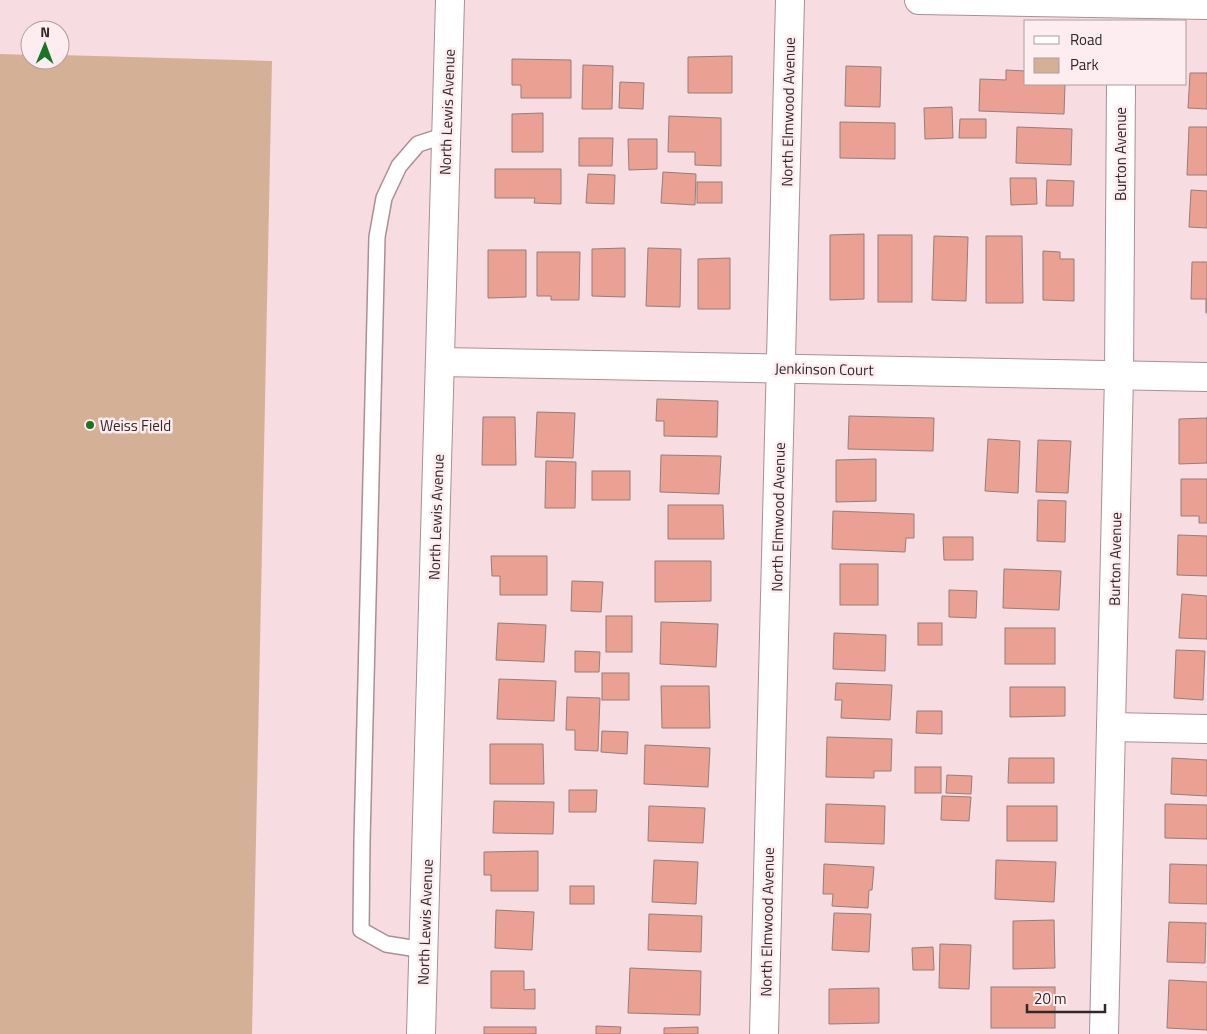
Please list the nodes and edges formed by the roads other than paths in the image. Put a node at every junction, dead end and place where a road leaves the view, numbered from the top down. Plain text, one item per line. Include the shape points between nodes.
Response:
1 (450, 0) edge
2 (790, 0) edge
3 (919, 0) edge
4 (1207, 5) edge
5 (1123, 8) edge
6 (1121, 85) edge
7 (446, 135) junction
8 (440, 362) junction
9 (781, 369) junction
10 (1119, 375) junction
11 (1207, 377) edge
12 (1111, 727) junction
13 (1207, 729) edge
14 (424, 950) junction
15 (421, 1034) edge
16 (764, 1034) edge
17 (1104, 1034) edge

1 - 7 street, North Lewis Avenue
2 - 9 street, North Elmwood Avenue
3 - 5 street
4 - 5 street
6 - 10 street, Burton Avenue
7 - 8 street, North Lewis Avenue
7 - 14 lane via 418,144 399,166 384,198 377,237 361,930 386,944
8 - 9 street, Jenkinson Court
8 - 14 street, North Lewis Avenue
9 - 10 street, Jenkinson Court
9 - 16 street, North Elmwood Avenue
10 - 11 street, Jenkinson Court
10 - 12 street, Burton Avenue
12 - 13 street
12 - 17 street, Burton Avenue
14 - 15 street, North Lewis Avenue

